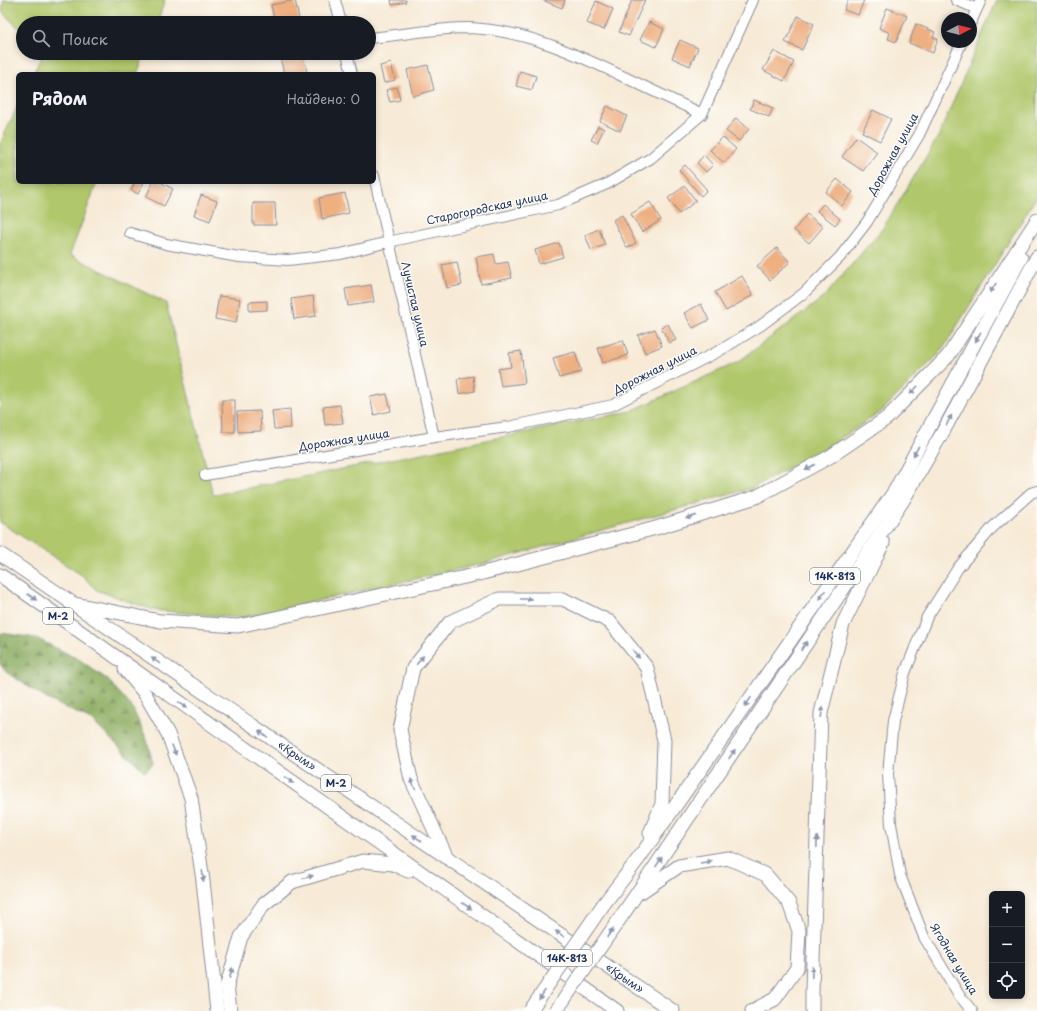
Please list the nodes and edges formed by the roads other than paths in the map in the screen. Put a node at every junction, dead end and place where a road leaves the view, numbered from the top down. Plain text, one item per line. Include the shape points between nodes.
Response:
1 (335, 0) edge
2 (753, 0) edge
3 (956, 0) edge
4 (979, 4) edge
5 (339, 16) edge
6 (376, 37) edge
7 (959, 48) edge
8 (349, 60) edge
9 (352, 72) edge
10 (702, 114) junction
11 (376, 184) edge
12 (1037, 220) edge
13 (1037, 229) edge
14 (130, 233) dead end
15 (388, 242) junction
16 (1037, 257) edge
17 (434, 437) junction
18 (205, 475) dead end
19 (1035, 495) edge
20 (902, 502) junction
21 (0, 554) edge
22 (0, 575) edge
23 (70, 603) junction
24 (117, 658) junction
25 (447, 858) junction
26 (639, 858) junction
27 (435, 884) junction
28 (635, 897) junction
29 (669, 1008) edge
30 (216, 1011) edge
31 (230, 1011) edge
32 (530, 1011) edge
33 (556, 1011) edge
34 (616, 1011) edge
35 (686, 1011) edge
36 (752, 1011) edge
37 (812, 1011) edge
38 (972, 1011) edge

1 - 5 street
2 - 10 street, Старогородская улица
3 - 4 street
6 - 10 street via 469,28 509,32 556,46
7 - 17 street, Дорожная улица via 919,135 867,222 840,257 804,292 760,326 719,351 613,405 508,427
8 - 9 street
10 - 15 street, Старогородская улица via 651,158 607,184 558,205
11 - 15 street, Лучистая улица
12 -> 23 main road via 948,356 887,418 831,456 756,497 656,528 480,574 238,626 160,621
13 -> 26 main road, 14К-813 via 894,492
14 - 15 street, Старогородская улица via 166,244 239,257 288,260 341,254
15 - 17 street, Лучистая улица
20 -> 16 main road, 14К-813 via 944,430
17 - 18 street, Дорожная улица
19 - 38 street, Ягодная улица via 993,527 958,568 927,617 904,673 893,721 888,774 891,824 900,875 924,937
28 -> 20 main road, 14К-813
37 -> 20 main road via 821,713 843,624
21 - 23 main road, «Крым» / М-2
22 -> 24 main road, М-2
25 -> 23 main road, «Крым» / М-2
24 -> 27 main road, М-2
24 -> 30 main road via 145,694 168,734 191,798 203,881
25 -> 26 main road via 411,779 400,730 413,668 450,622 499,599 563,599 610,622 647,668 664,740 662,804
29 -> 25 main road, «Крым» / М-2
26 -> 32 main road, 14К-813, bridge via 603,904
31 -> 27 main road via 227,985 241,937 263,905 292,882 363,861 393,864
27 -> 34 main road, М-2
33 -> 28 main road, 14К-813, bridge
28 -> 36 main road via 679,866 728,858 766,875 788,903 799,931 797,968 775,999
29 - 35 main road, «Крым»

